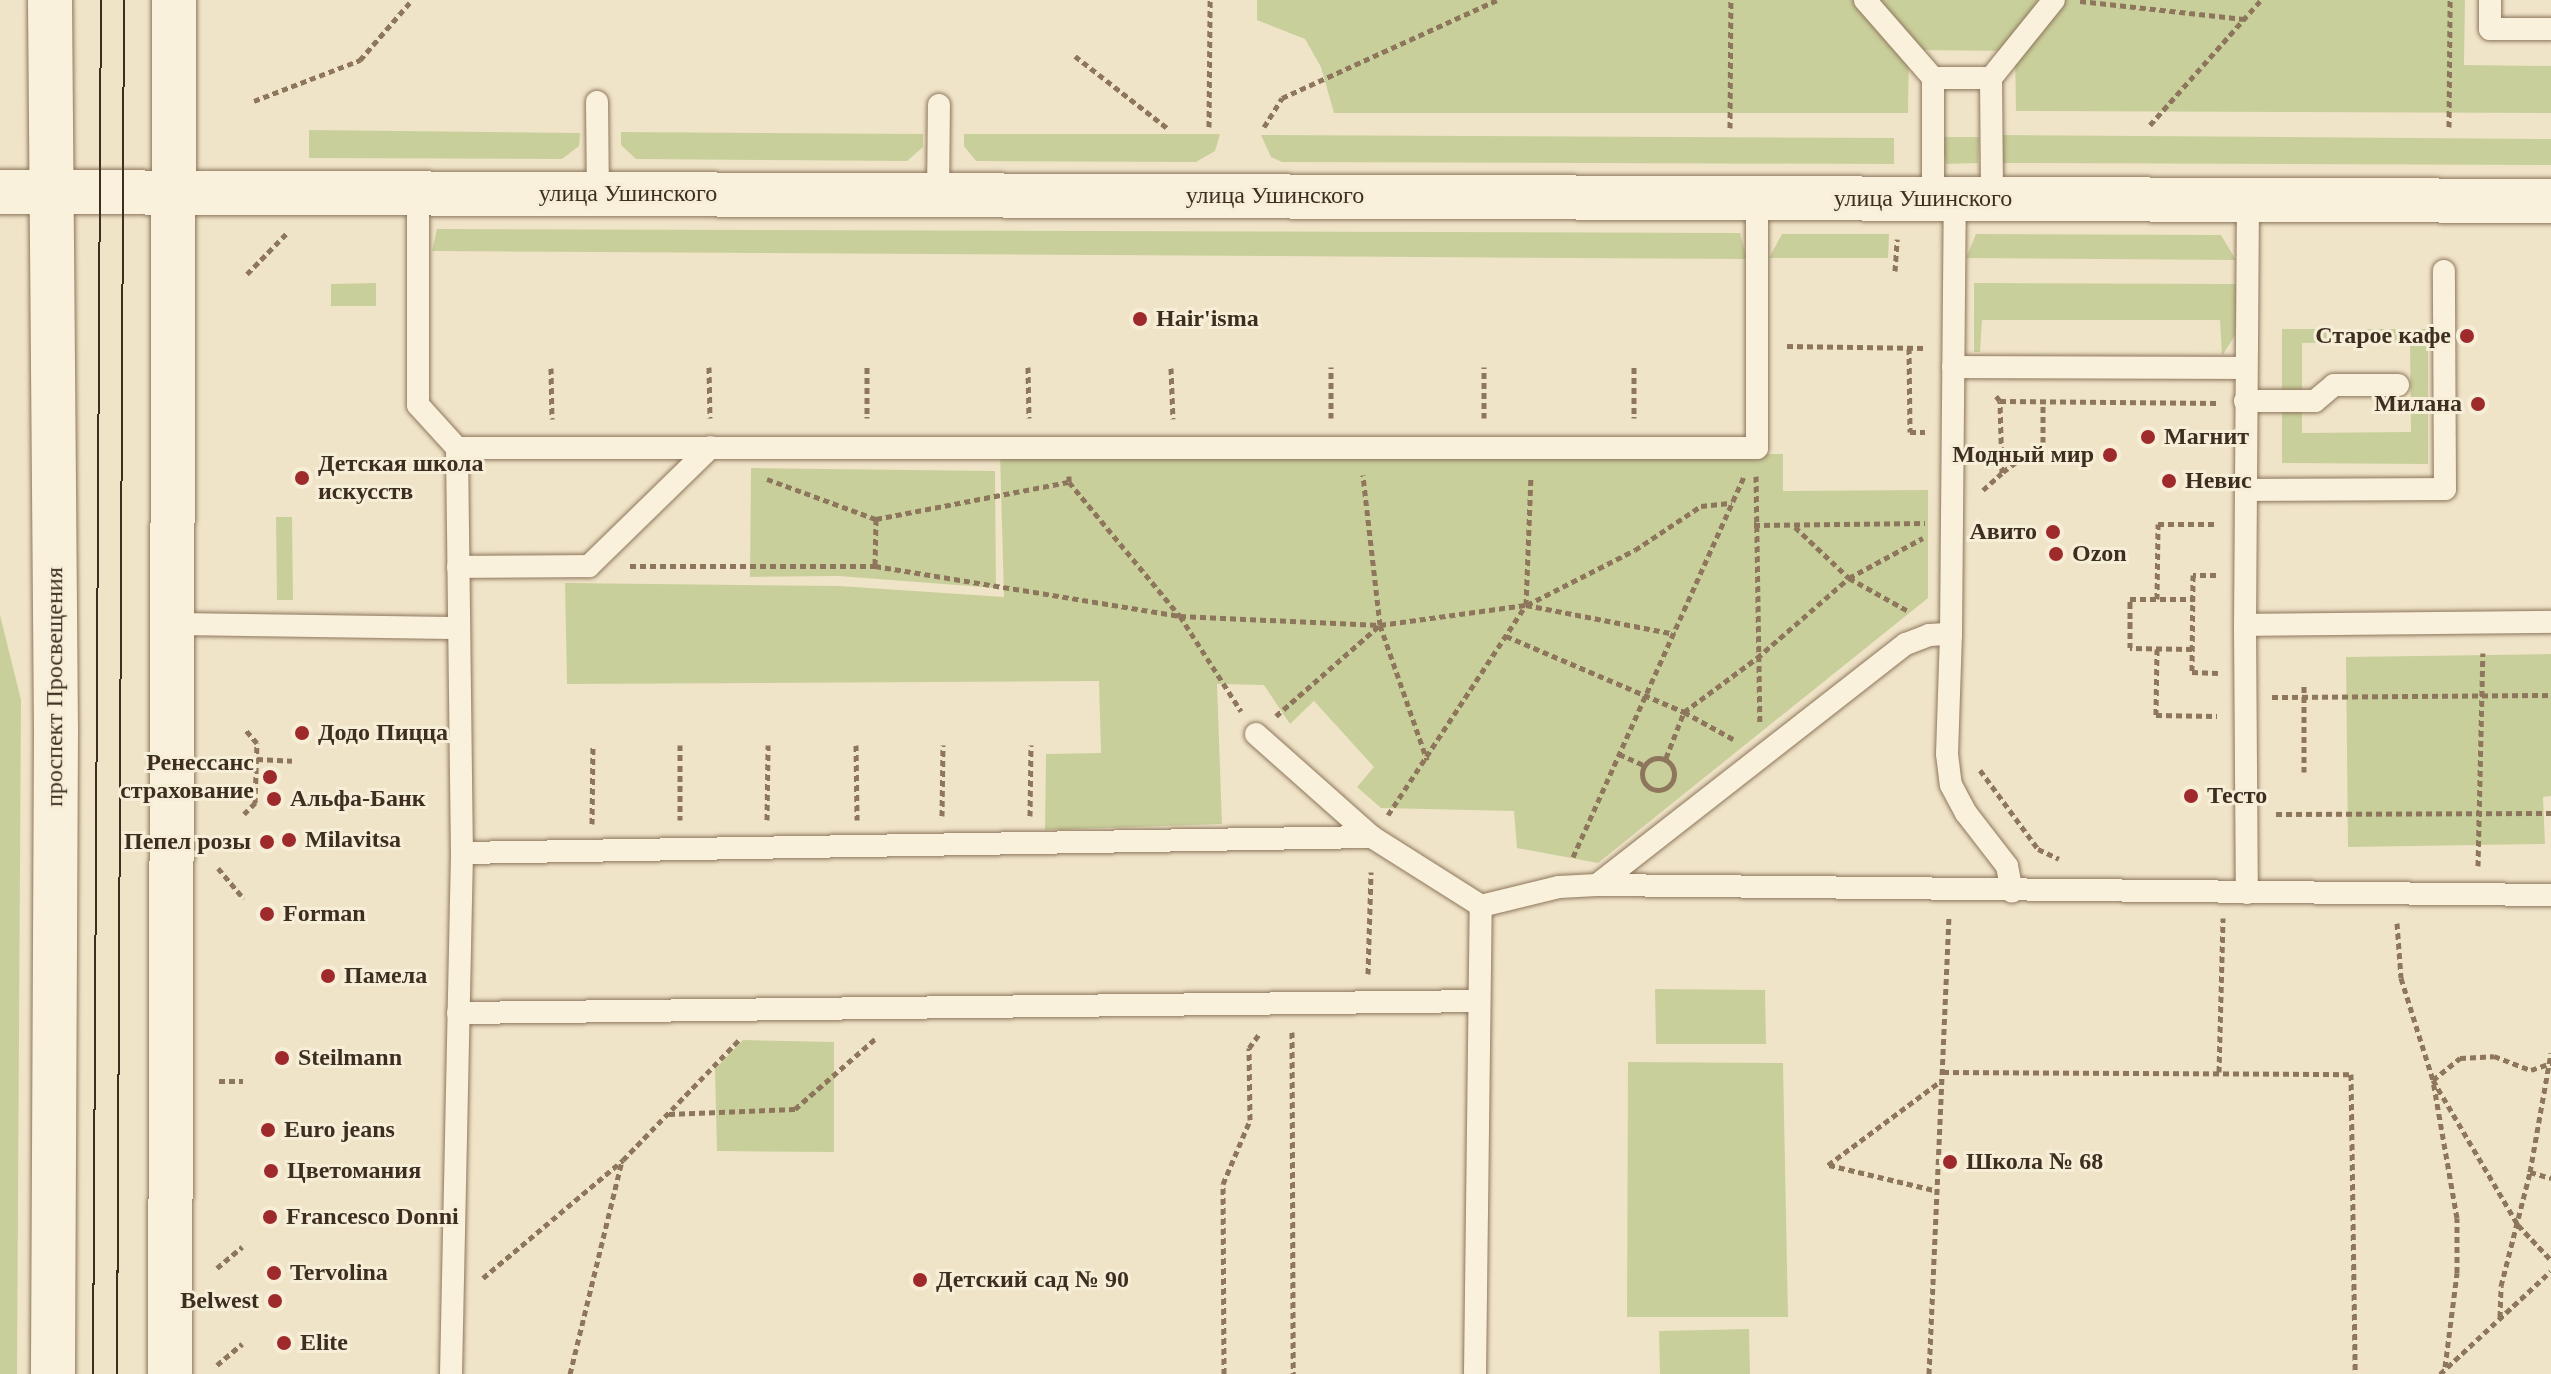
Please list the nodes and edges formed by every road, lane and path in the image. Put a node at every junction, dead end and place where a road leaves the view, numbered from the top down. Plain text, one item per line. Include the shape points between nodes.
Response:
1 (50, 0) edge
2 (174, 0) edge
3 (412, 0) edge
4 (1210, 0) edge
5 (1497, 0) edge
6 (1731, 0) edge
7 (1865, 0) edge
8 (2054, 0) edge
9 (2075, 0) edge
10 (2261, 0) edge
11 (2450, 0) edge
12 (2490, 0) edge
13 (2244, 19) junction
14 (2551, 29) edge
15 (1075, 56) dead end
16 (1933, 78) junction
17 (1991, 78) junction
18 (254, 101) dead end
19 (597, 102) dead end
20 (939, 105) dead end
21 (2150, 125) dead end
22 (1209, 127) dead end
23 (1264, 127) dead end
24 (2449, 127) dead end
25 (1167, 128) dead end
26 (1730, 128) dead end
27 (0, 192) edge
28 (50, 192) junction
29 (173, 193) junction
30 (418, 193) junction
31 (598, 194) junction
32 (938, 195) junction
33 (1757, 198) junction
34 (1960, 199) junction
35 (2248, 199) junction
36 (2551, 201) edge
37 (293, 228) dead end
38 (1897, 234) dead end
39 (1895, 271) dead end
40 (2444, 271) dead end
41 (247, 274) dead end
42 (1758, 345) junction
43 (1909, 348) junction
44 (1961, 361) junction
45 (709, 367) dead end
46 (867, 367) dead end
47 (1028, 367) dead end
48 (1331, 367) dead end
49 (1484, 367) dead end
50 (1634, 367) dead end
51 (551, 368) dead end
52 (1171, 368) dead end
53 (2246, 368) junction
54 (2398, 385) dead end
55 (2000, 401) junction
56 (2245, 401) junction
57 (2043, 402) junction
58 (2222, 418) dead end
59 (1952, 432) junction
60 (711, 447) junction
61 (1068, 447) junction
62 (1484, 447) junction
63 (1533, 447) junction
64 (457, 448) junction
65 (553, 448) junction
66 (765, 448) junction
67 (868, 448) junction
68 (1029, 448) junction
69 (1173, 448) junction
70 (1331, 448) junction
71 (1360, 448) junction
72 (1634, 448) junction
73 (1757, 448) junction
74 (2002, 473) junction
75 (1069, 482) junction
76 (2246, 490) junction
77 (1977, 497) dead end
78 (1732, 503) junction
79 (2222, 509) dead end
80 (876, 519) junction
81 (1953, 523) junction
82 (2222, 524) junction
83 (1754, 525) junction
84 (1794, 526) junction
85 (2222, 537) dead end
86 (2222, 563) dead end
87 (589, 566) junction
88 (875, 566) junction
89 (458, 567) junction
90 (1849, 578) junction
91 (2157, 599) junction
92 (2193, 599) junction
93 (1526, 605) junction
94 (1180, 616) junction
95 (2551, 622) edge
96 (172, 624) junction
97 (2484, 624) junction
98 (1380, 625) junction
99 (2245, 625) junction
100 (458, 628) junction
101 (1675, 634) junction
102 (1951, 634) junction
103 (1506, 636) junction
104 (2157, 649) junction
105 (2192, 649) junction
106 (1757, 658) junction
107 (2304, 684) dead end
108 (2482, 694) junction
109 (2551, 695) edge
110 (1646, 696) junction
111 (2223, 697) junction
112 (2247, 697) junction
113 (2304, 698) junction
114 (1684, 712) junction
115 (2223, 716) junction
116 (245, 729) dead end
117 (2223, 730) dead end
118 (1256, 734) junction
119 (593, 745) dead end
120 (680, 745) dead end
121 (768, 745) dead end
122 (856, 745) dead end
123 (943, 745) dead end
124 (1031, 745) dead end
125 (1619, 754) junction
126 (1761, 754) junction
127 (1666, 758) junction
128 (257, 759) junction
129 (1427, 760) junction
130 (292, 761) dead end
131 (1644, 765) junction
132 (1977, 766) dead end
133 (2304, 772) dead end
134 (2479, 813) junction
135 (2551, 813) edge
136 (244, 814) dead end
137 (2245, 815) junction
138 (1372, 837) junction
139 (1030, 843) junction
140 (942, 845) junction
141 (858, 846) junction
142 (767, 848) junction
143 (680, 849) junction
144 (592, 851) junction
145 (462, 853) junction
146 (2073, 866) dead end
147 (218, 868) dead end
148 (1597, 885) junction
149 (1559, 887) junction
150 (1950, 890) junction
151 (2012, 892) junction
152 (2222, 893) junction
153 (2247, 893) junction
154 (2551, 895) edge
155 (2395, 896) junction
156 (2477, 897) junction
157 (244, 899) dead end
158 (1481, 906) junction
159 (1478, 1001) junction
160 (1367, 1002) junction
161 (1292, 1003) junction
162 (909, 1008) junction
163 (768, 1009) junction
164 (458, 1013) junction
165 (2551, 1053) edge
166 (2549, 1063) edge
167 (2219, 1073) junction
168 (1943, 1076) junction
169 (2433, 1080) junction
170 (219, 1081) dead end
171 (243, 1081) dead end
172 (668, 1114) junction
173 (623, 1160) junction
174 (2530, 1172) junction
175 (2551, 1178) edge
176 (1938, 1191) junction
177 (2518, 1225) junction
178 (242, 1247) dead end
179 (2551, 1260) edge
180 (217, 1268) dead end
181 (2551, 1271) edge
182 (452, 1305) junction
183 (2500, 1317) junction
184 (242, 1344) dead end
185 (217, 1365) dead end
186 (2445, 1367) junction
187 (53, 1374) edge
188 (170, 1374) edge
189 (451, 1374) edge
190 (570, 1374) edge
191 (1224, 1374) edge
192 (1293, 1374) edge
193 (1475, 1374) edge
194 (1929, 1374) edge
195 (2355, 1374) edge
196 (2440, 1374) edge

1 - 28 main road, проспект Просвещения
2 - 29 main road
3 - 18 path via 360,60
4 - 22 path
5 - 23 path via 1282,98
6 - 26 path
7 - 16 lane
8 - 17 lane
9 - 13 path
10 - 13 path
11 - 24 path
12 - 14 lane via 2490,29
13 - 21 path
15 - 25 path
16 - 17 lane
16 - 34 lane
17 - 34 lane
19 - 31 lane
20 - 32 lane
27 - 28 main road, улица Ушинского
28 - 29 main road, улица Ушинского
28 - 187 main road, проспект Просвещения via 56,715
29 - 30 main road, улица Ушинского
29 - 96 main road
30 - 31 main road, улица Ушинского
30 - 64 lane via 418,405
31 - 32 main road, улица Ушинского
32 - 33 main road, улица Ушинского
33 - 34 main road, улица Ушинского
33 - 42 lane
34 - 35 main road, улица Ушинского
34 - 44 lane
35 - 36 main road, улица Ушинского
35 - 53 lane
37 - 41 path
38 - 39 path
40 - 76 lane via 2445,489
42 - 43 path
42 - 73 lane
43 - 44 path
43 - 59 path via 1910,432
44 - 53 lane
44 - 55 path
44 - 59 lane
45 - 60 path
46 - 67 path
47 - 68 path
48 - 70 path
49 - 62 path
50 - 72 path
51 - 65 path
52 - 69 path
53 - 56 lane
54 - 56 lane via 2334,385 2315,401
55 - 57 path
55 - 74 path
56 - 76 lane
57 - 58 path via 2222,403
57 - 74 path via 2043,442
59 - 81 lane
60 - 65 lane
60 - 66 lane
60 - 87 lane
61 - 68 lane
61 - 69 lane
61 - 75 path
62 - 63 lane
62 - 71 lane
63 - 72 lane
63 - 93 path
64 - 65 lane
64 - 89 lane
66 - 67 lane
66 - 80 path via 766,479
67 - 68 lane
69 - 70 lane
70 - 71 lane
71 - 98 path
72 - 73 lane
73 - 78 path
73 - 83 path
74 - 77 path
75 - 80 path
75 - 94 path
76 - 99 lane
78 - 93 path via 1701,506 1635,550
78 - 101 path
79 - 82 path
80 - 88 path
81 - 84 path
81 - 90 path
81 - 102 lane
82 - 85 path
82 - 91 path via 2158,524
83 - 84 path
83 - 106 path
84 - 90 path
86 - 92 path via 2222,576 2193,575
87 - 88 path
87 - 89 lane
88 - 94 path
89 - 100 lane
90 - 102 path
90 - 106 path
91 - 92 path
91 - 104 path via 2130,599 2130,648
92 - 105 path
93 - 98 path
93 - 101 path
93 - 103 path
94 - 98 path
94 - 118 path
95 - 97 lane
96 - 100 lane
96 - 188 main road
97 - 99 lane
97 - 108 path
98 - 118 path
98 - 129 path
99 - 112 lane
100 - 145 lane
101 - 110 path
102 - 126 lane via 1906,644
102 - 151 lane via 1951,785 2007,866
103 - 110 path
103 - 129 path
104 - 105 path
104 - 115 path via 2156,715
105 - 111 path via 2192,672 2223,673
106 - 114 path
106 - 126 path
107 - 113 path
108 - 109 path
108 - 113 path
108 - 134 path
110 - 114 path
110 - 125 path
111 - 112 path
111 - 115 path
112 - 113 path
112 - 137 lane
113 - 133 path
114 - 126 path
114 - 127 path
115 - 117 path
116 - 128 path via 257,743
118 - 138 lane
119 - 144 path
120 - 143 path
121 - 142 path
122 - 141 path
123 - 140 path
124 - 139 path
125 - 131 path
125 - 149 path
126 - 148 lane
127 - 131 path
127 - 131 path via 1674,770 1673,782 1662,790 1649,788 1642,778
128 - 130 path
128 - 136 path via 255,803
129 - 138 path
132 - 146 path via 2038,849
134 - 135 path
134 - 137 path
134 - 156 path
137 - 153 lane
138 - 139 lane
138 - 158 lane
138 - 160 path
139 - 140 lane
140 - 141 lane
141 - 142 lane
142 - 143 lane
143 - 144 lane
144 - 145 lane
145 - 164 lane
147 - 157 path
148 - 149 lane
148 - 150 lane
149 - 158 lane
150 - 151 lane
150 - 168 path
151 - 152 lane
152 - 153 lane
152 - 167 path
153 - 155 lane
154 - 156 lane
155 - 156 lane
155 - 169 path via 2401,978
158 - 159 lane
159 - 160 lane
159 - 193 lane
160 - 161 lane
161 - 162 lane
161 - 191 path via 1249,1048 1250,1120 1223,1184
161 - 192 path
162 - 163 lane
162 - 172 path via 795,1109
163 - 164 lane
163 - 172 path
164 - 182 lane
165 - 166 path
166 - 169 path via 2531,1070 2494,1056 2460,1058
166 - 174 path
167 - 168 path
167 - 195 path via 2351,1074
168 - 176 path
168 - 176 path via 1828,1165
169 - 177 path
169 - 186 path via 2457,1218 2457,1273
170 - 171 path
172 - 173 path
173 - 182 path
173 - 190 path
174 - 175 path
174 - 177 path
176 - 194 path
177 - 179 path
177 - 183 path via 2501,1286
178 - 180 path
181 - 183 path
182 - 189 lane
183 - 186 path
184 - 185 path
186 - 196 path

